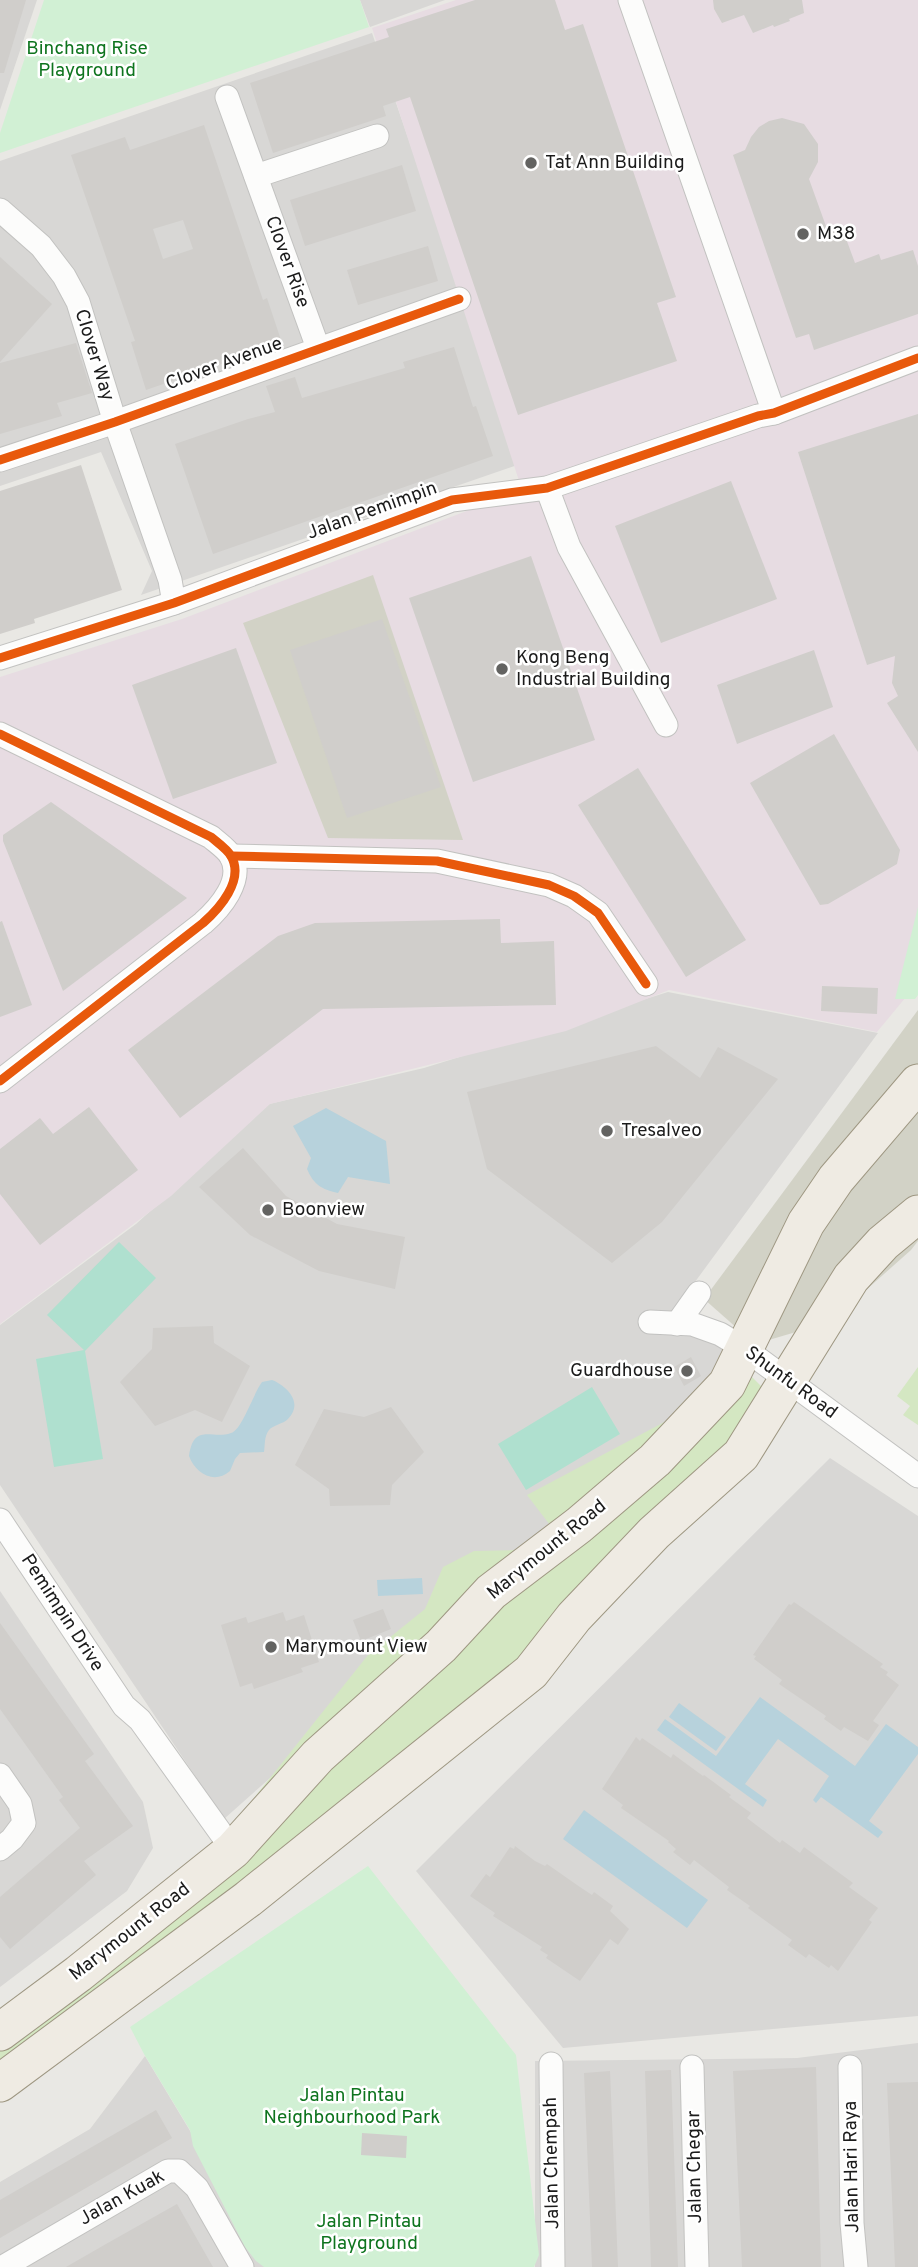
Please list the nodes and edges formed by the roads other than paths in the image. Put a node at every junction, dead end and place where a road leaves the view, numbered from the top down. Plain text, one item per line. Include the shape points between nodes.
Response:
1 (631, 0) edge
2 (227, 97) dead end
3 (377, 136) dead end
4 (256, 176) junction
5 (0, 210) edge
6 (459, 299) dead end
7 (318, 348) junction
8 (918, 358) edge
9 (774, 413) junction
10 (115, 422) junction
11 (0, 460) edge
12 (547, 488) junction
13 (174, 603) junction
14 (0, 658) edge
15 (666, 724) dead end
16 (0, 734) edge
17 (231, 856) junction
18 (646, 984) dead end
19 (0, 1081) edge
20 (918, 1083) edge
21 (918, 1214) edge
22 (699, 1293) dead end
23 (650, 1322) dead end
24 (677, 1324) junction
25 (746, 1349) junction
26 (787, 1380) junction
27 (918, 1476) edge
28 (0, 1520) edge
29 (0, 1775) edge
30 (0, 1849) edge
31 (228, 1855) junction
32 (0, 2032) edge
33 (551, 2064) dead end
34 (692, 2067) dead end
35 (850, 2067) dead end
36 (0, 2083) edge
37 (552, 2266) edge
38 (3, 2267) edge
39 (242, 2267) edge
40 (697, 2267) edge
41 (856, 2267) edge

1 - 9 street
2 - 4 street, Clover Rise
3 - 4 street
4 - 7 street, Clover Rise
5 - 10 street, Clover Way via 41,246 64,276 78,302
6 - 7 street, Clover Avenue
7 - 10 street, Clover Avenue
8 - 9 street, Jalan Pemimpin
9 - 12 street, Jalan Pemimpin
10 - 11 street, Clover Avenue
10 - 13 street, Clover Way
12 - 13 street, Jalan Pemimpin via 452,500
12 - 15 street via 569,547
13 - 14 street, Jalan Pemimpin
16 - 17 street via 198,830
17 - 18 street via 437,862 549,885 598,913
17 - 19 street via 231,885 215,912
20 - 25 main road, Marymount Road via 836,1179 806,1223
21 - 26 main road via 851,1278
22 - 24 street
23 - 24 street, Shunfu Road
24 - 25 street, Shunfu Road via 720,1334
25 - 26 street, Shunfu Road
25 - 31 main road, Marymount Road via 727,1384 655,1460 491,1592 441,1646 318,1756
26 - 27 street, Shunfu Road
26 - 36 main road via 741,1455 654,1533 573,1618 531,1672 248,1899
28 - 31 street, Pemimpin Drive via 124,1706 129,1727
29 - 30 street via 20,1804 24,1823
31 - 32 main road, Marymount Road
33 - 37 street, Jalan Chempah
34 - 40 street, Jalan Chegar
35 - 41 street, Jalan Hari Raya
38 - 39 street, Jalan Kuak via 168,2171 179,2171 197,2188

